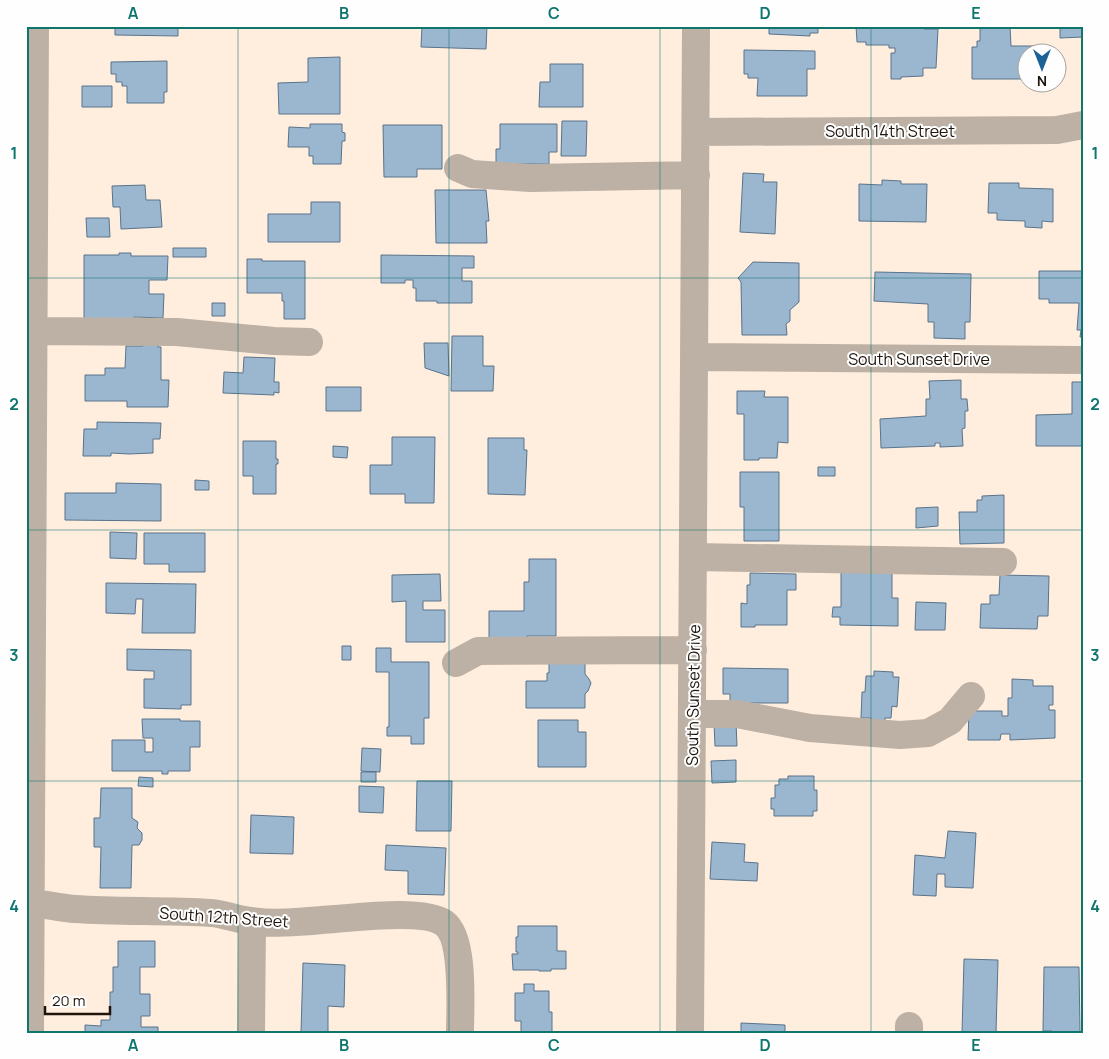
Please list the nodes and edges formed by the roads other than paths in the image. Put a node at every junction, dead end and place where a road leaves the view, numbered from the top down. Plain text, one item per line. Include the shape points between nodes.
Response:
1 (35, 26) edge
2 (696, 26) edge
3 (1083, 125) edge
4 (696, 132) junction
5 (458, 168) dead end
6 (696, 175) junction
7 (34, 331) junction
8 (309, 342) dead end
9 (695, 357) junction
10 (1083, 360) edge
11 (694, 557) junction
12 (1003, 562) dead end
13 (693, 650) junction
14 (456, 663) dead end
15 (971, 696) dead end
16 (693, 714) junction
17 (29, 903) edge
18 (252, 922) junction
19 (30, 1033) edge
20 (251, 1033) edge
21 (460, 1033) edge
22 (690, 1033) edge

1 - 7 street
2 - 4 street, South Sunset Drive
3 - 4 street, South 14th Street via 1057,130
4 - 6 street, South Sunset Drive
5 - 6 street via 472,174 530,178
6 - 9 street, South Sunset Drive
7 - 8 street via 177,332
7 - 17 street
9 - 10 street, South Sunset Drive
9 - 11 street, South Sunset Drive
11 - 12 street
11 - 13 street, South Sunset Drive
13 - 14 street via 478,651
13 - 16 street, South Sunset Drive
15 - 16 street via 950,721 928,733 900,735 810,728 737,714
16 - 22 street, South Sunset Drive
17 - 18 street, South 12th Street via 106,911 213,913
17 - 19 street
18 - 20 street
18 - 21 street, South 12th Street via 406,915 433,918 444,923 456,946

